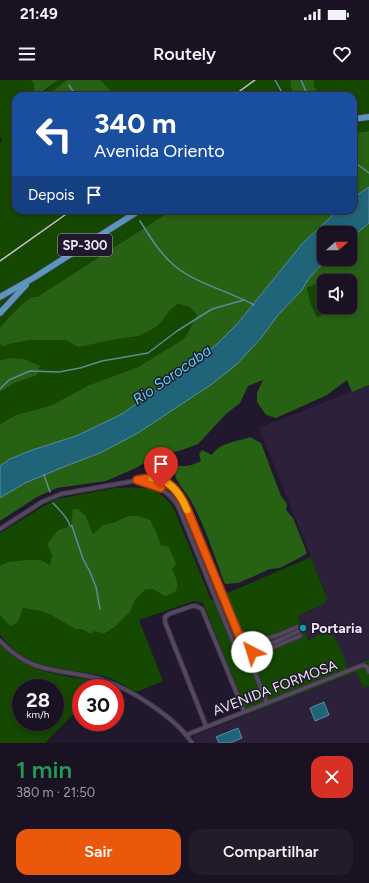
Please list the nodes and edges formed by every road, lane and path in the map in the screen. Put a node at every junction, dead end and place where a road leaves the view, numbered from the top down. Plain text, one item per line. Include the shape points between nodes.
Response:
1 (369, 117) edge
2 (357, 118) edge
3 (134, 214) edge
4 (35, 278) junction
5 (0, 297) edge
6 (0, 313) edge
7 (137, 480) junction
8 (0, 529) edge
9 (235, 626) junction
10 (300, 636) tunnel mouth
11 (254, 638) junction
12 (265, 639) junction
13 (0, 640) edge
14 (247, 645) junction
15 (259, 647) junction
16 (238, 652) junction
17 (249, 657) junction
18 (369, 672) edge
19 (267, 703) junction
20 (244, 711) junction
21 (206, 726) junction
22 (186, 735) junction
23 (192, 743) edge

1 - 2 main road
3 - 4 main road, SP-300
4 - 5 main road, SP-300
4 - 6 main road, SP-300
7 - 8 street via 56,496
7 - 9 street via 156,478 169,484 180,495
7 - 16 street via 161,488 178,506
9 - 11 street via 245,635
9 - 14 street via 240,638
10 - 17 street
11 - 12 street
11 - 14 street
12 - 15 street
12 - 15 street via 298,629
13 - 22 street via 17,656 35,666 102,679 115,684 159,711
14 - 15 street
14 - 16 street via 241,645
14 - 17 street via 252,650
16 - 17 street via 241,658
17 - 19 street
18 - 19 street, AVENIDA FORMOSA via 363,665
19 - 20 street, AVENIDA FORMOSA
20 - 21 street, AVENIDA FORMOSA
20 - 21 street via 202,609 192,606 169,614 165,617 165,622
21 - 22 street, AVENIDA FORMOSA
22 - 23 street

